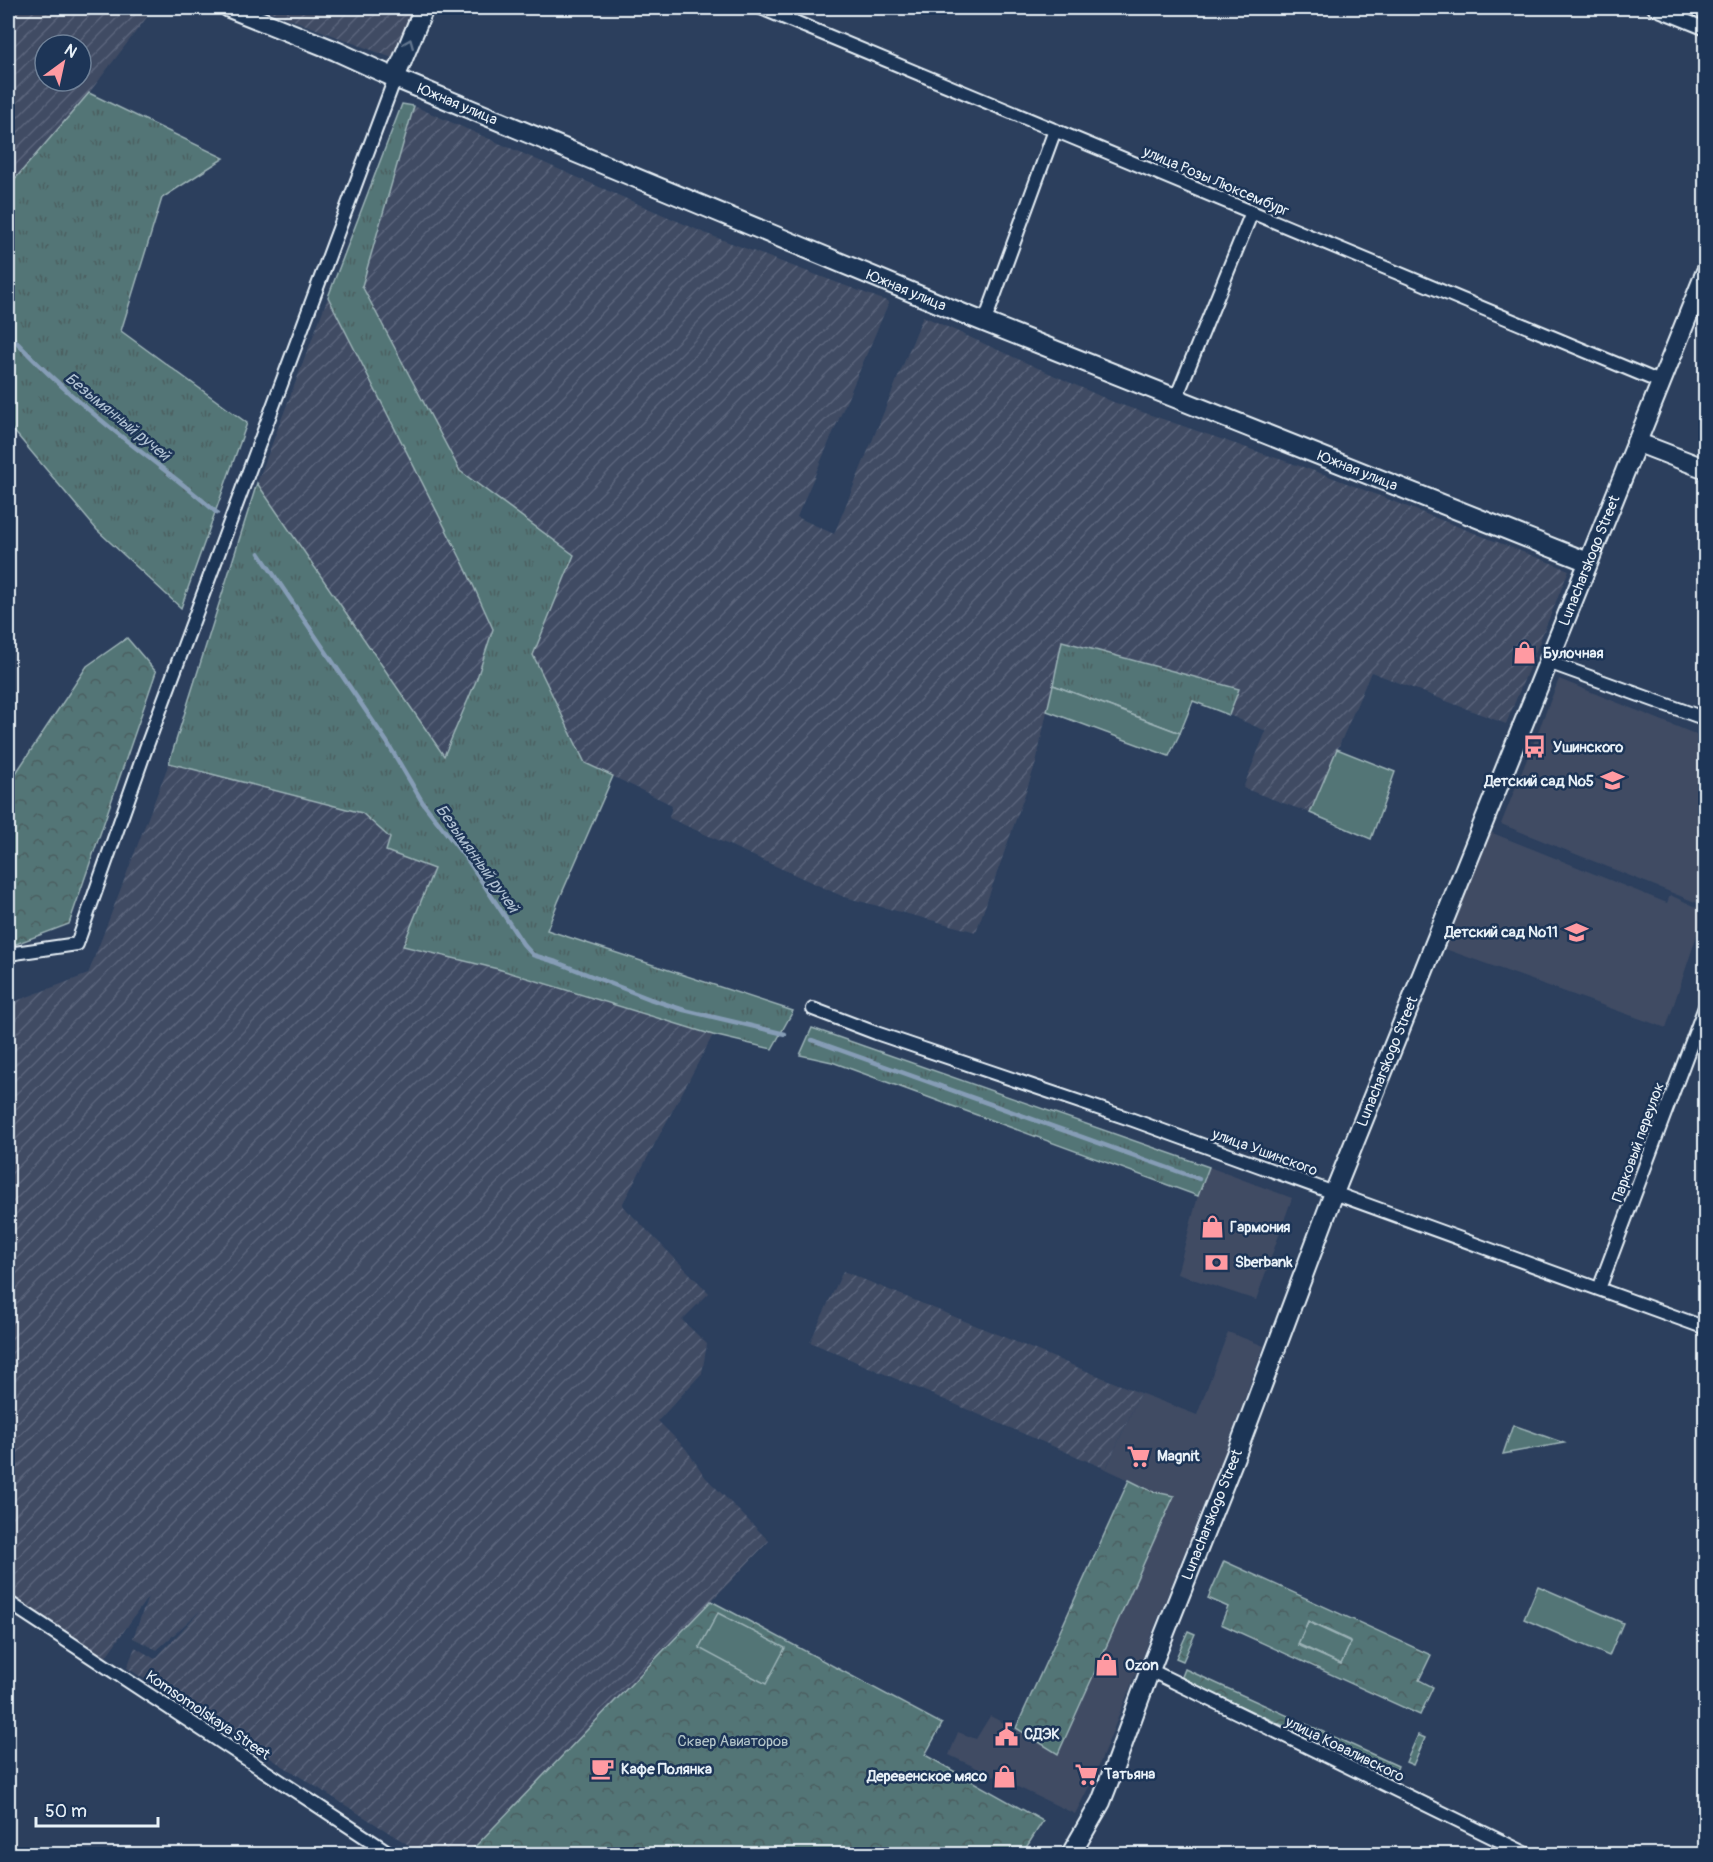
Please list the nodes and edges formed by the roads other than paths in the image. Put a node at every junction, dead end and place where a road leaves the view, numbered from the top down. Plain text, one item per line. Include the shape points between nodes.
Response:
1 (228, 8) edge
2 (424, 8) edge
3 (761, 8) edge
4 (1654, 8) edge
5 (1706, 29) edge
6 (395, 78) junction
7 (1055, 130) junction
8 (1252, 212) junction
9 (1706, 271) edge
10 (985, 321) junction
11 (1660, 382) junction
12 (1176, 398) junction
13 (1636, 442) junction
14 (1706, 469) edge
15 (1588, 562) junction
16 (1548, 662) junction
17 (1706, 719) edge
18 (8, 954) edge
19 (1706, 1004) edge
20 (813, 1009) dead end
21 (1334, 1193) junction
22 (1599, 1289) junction
23 (1706, 1328) edge
24 (8, 1602) edge
25 (1150, 1670) junction
26 (391, 1854) edge
27 (1071, 1854) edge
28 (1527, 1854) edge

1 - 6 street, Южная улица
6 -> 2 street
3 - 7 street, улица Розы Люксембург
4 - 5 street
6 - 10 street, Южная улица
6 - 18 street via 77,944
7 - 8 street, улица Розы Люксембург
7 - 10 street
8 - 11 street, улица Розы Люксембург
8 - 12 street
9 - 11 street, Lunacharskogo Street
10 - 12 street, Южная улица
11 - 13 street, Lunacharskogo Street
12 - 15 street, Южная улица
13 - 14 street
13 - 15 street, Lunacharskogo Street
15 - 16 street, Lunacharskogo Street
16 - 17 street
16 - 21 street, Lunacharskogo Street
19 - 22 street, Парковый переулок
20 - 21 street, улица Ушинского
21 - 22 street, улица Ушинского
21 - 25 street, Lunacharskogo Street
22 - 23 street, улица Ушинского
24 - 26 street, Komsomolskaya Street
25 - 27 street, Lunacharskogo Street via 1101,1802
25 - 28 street, улица Коваливского

